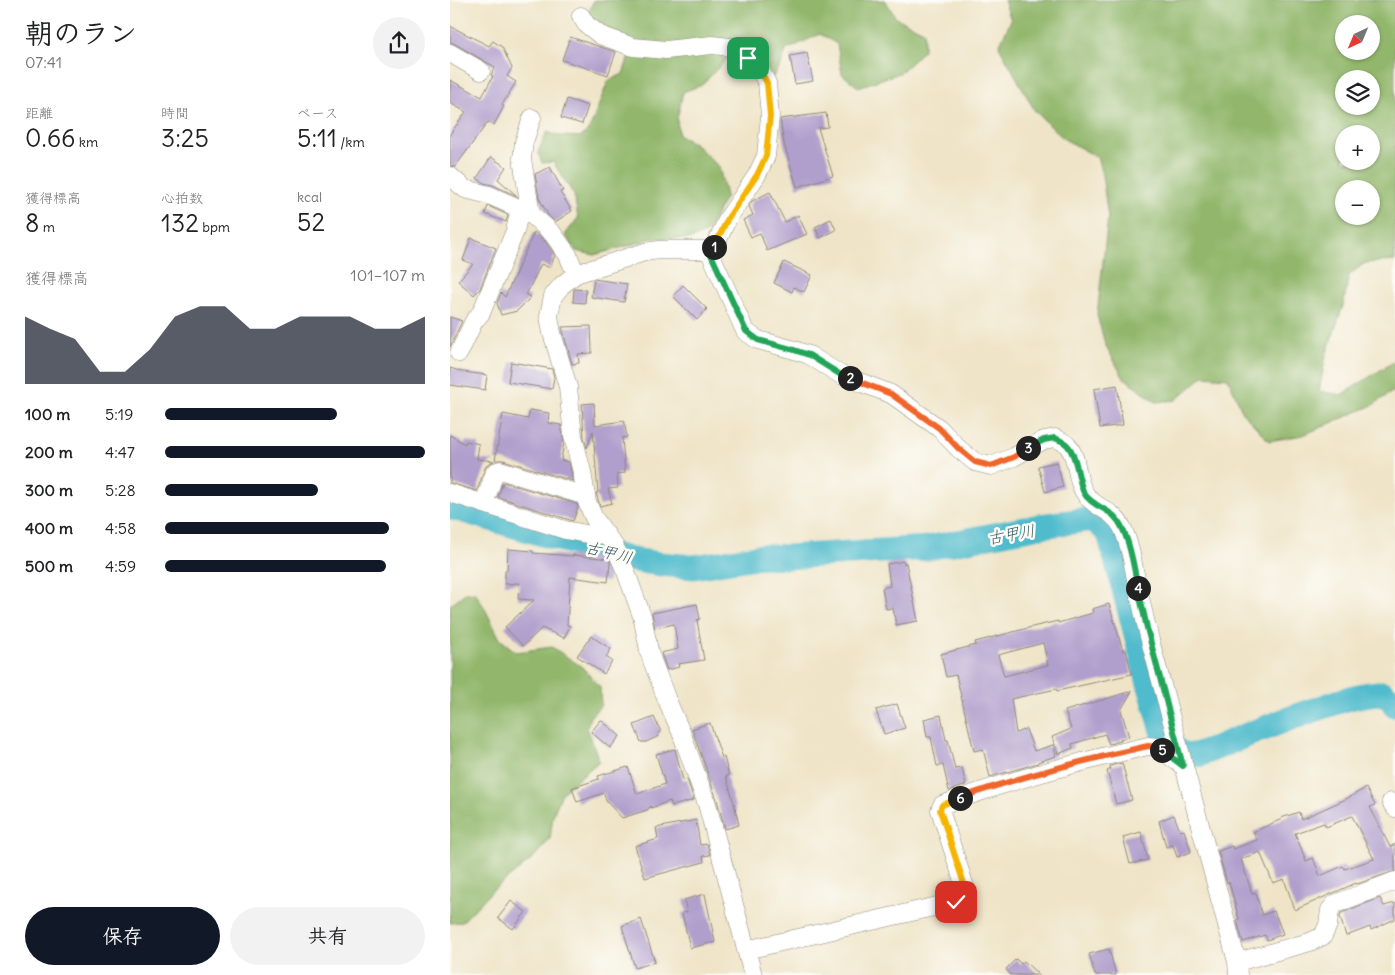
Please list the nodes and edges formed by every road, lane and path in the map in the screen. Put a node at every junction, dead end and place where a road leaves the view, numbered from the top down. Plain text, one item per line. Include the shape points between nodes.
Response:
1 (580, 16) dead end
2 (450, 53) edge
3 (481, 71) dead end
4 (532, 118) dead end
5 (450, 176) edge
6 (526, 212) junction
7 (709, 250) junction
8 (576, 274) junction
9 (459, 353) dead end
10 (450, 493) edge
11 (586, 493) junction
12 (484, 504) junction
13 (606, 534) junction
14 (1183, 766) junction
15 (1395, 881) edge
16 (746, 950) junction
17 (1238, 968) edge
18 (753, 975) edge

1 - 7 street via 600,34 633,48 731,47 760,70 767,83 770,116 766,156 728,218 714,248
2 - 3 street
4 - 6 street via 522,159
5 - 6 street via 465,188
6 - 8 street via 552,234 568,255
6 - 9 street via 514,231 481,314 474,321
7 - 8 street via 645,252
7 - 14 street via 746,331 758,340 809,355 841,375 891,394 939,428 975,462 991,466 1044,440 1055,438 1067,444 1085,494 1117,518 1130,548
8 - 11 street via 553,296 549,316 568,387 573,436
10 - 12 street
11 - 12 street via 579,494 500,470 495,472
11 - 13 street via 594,518
12 - 13 street via 566,530
13 - 16 street via 616,547 626,572 642,616 650,655 707,804
14 - 16 street via 1158,747 1148,746 1084,760 942,805 940,810 966,890 956,902
14 - 17 street
15 - 17 street via 1335,904 1322,936
16 - 18 street

